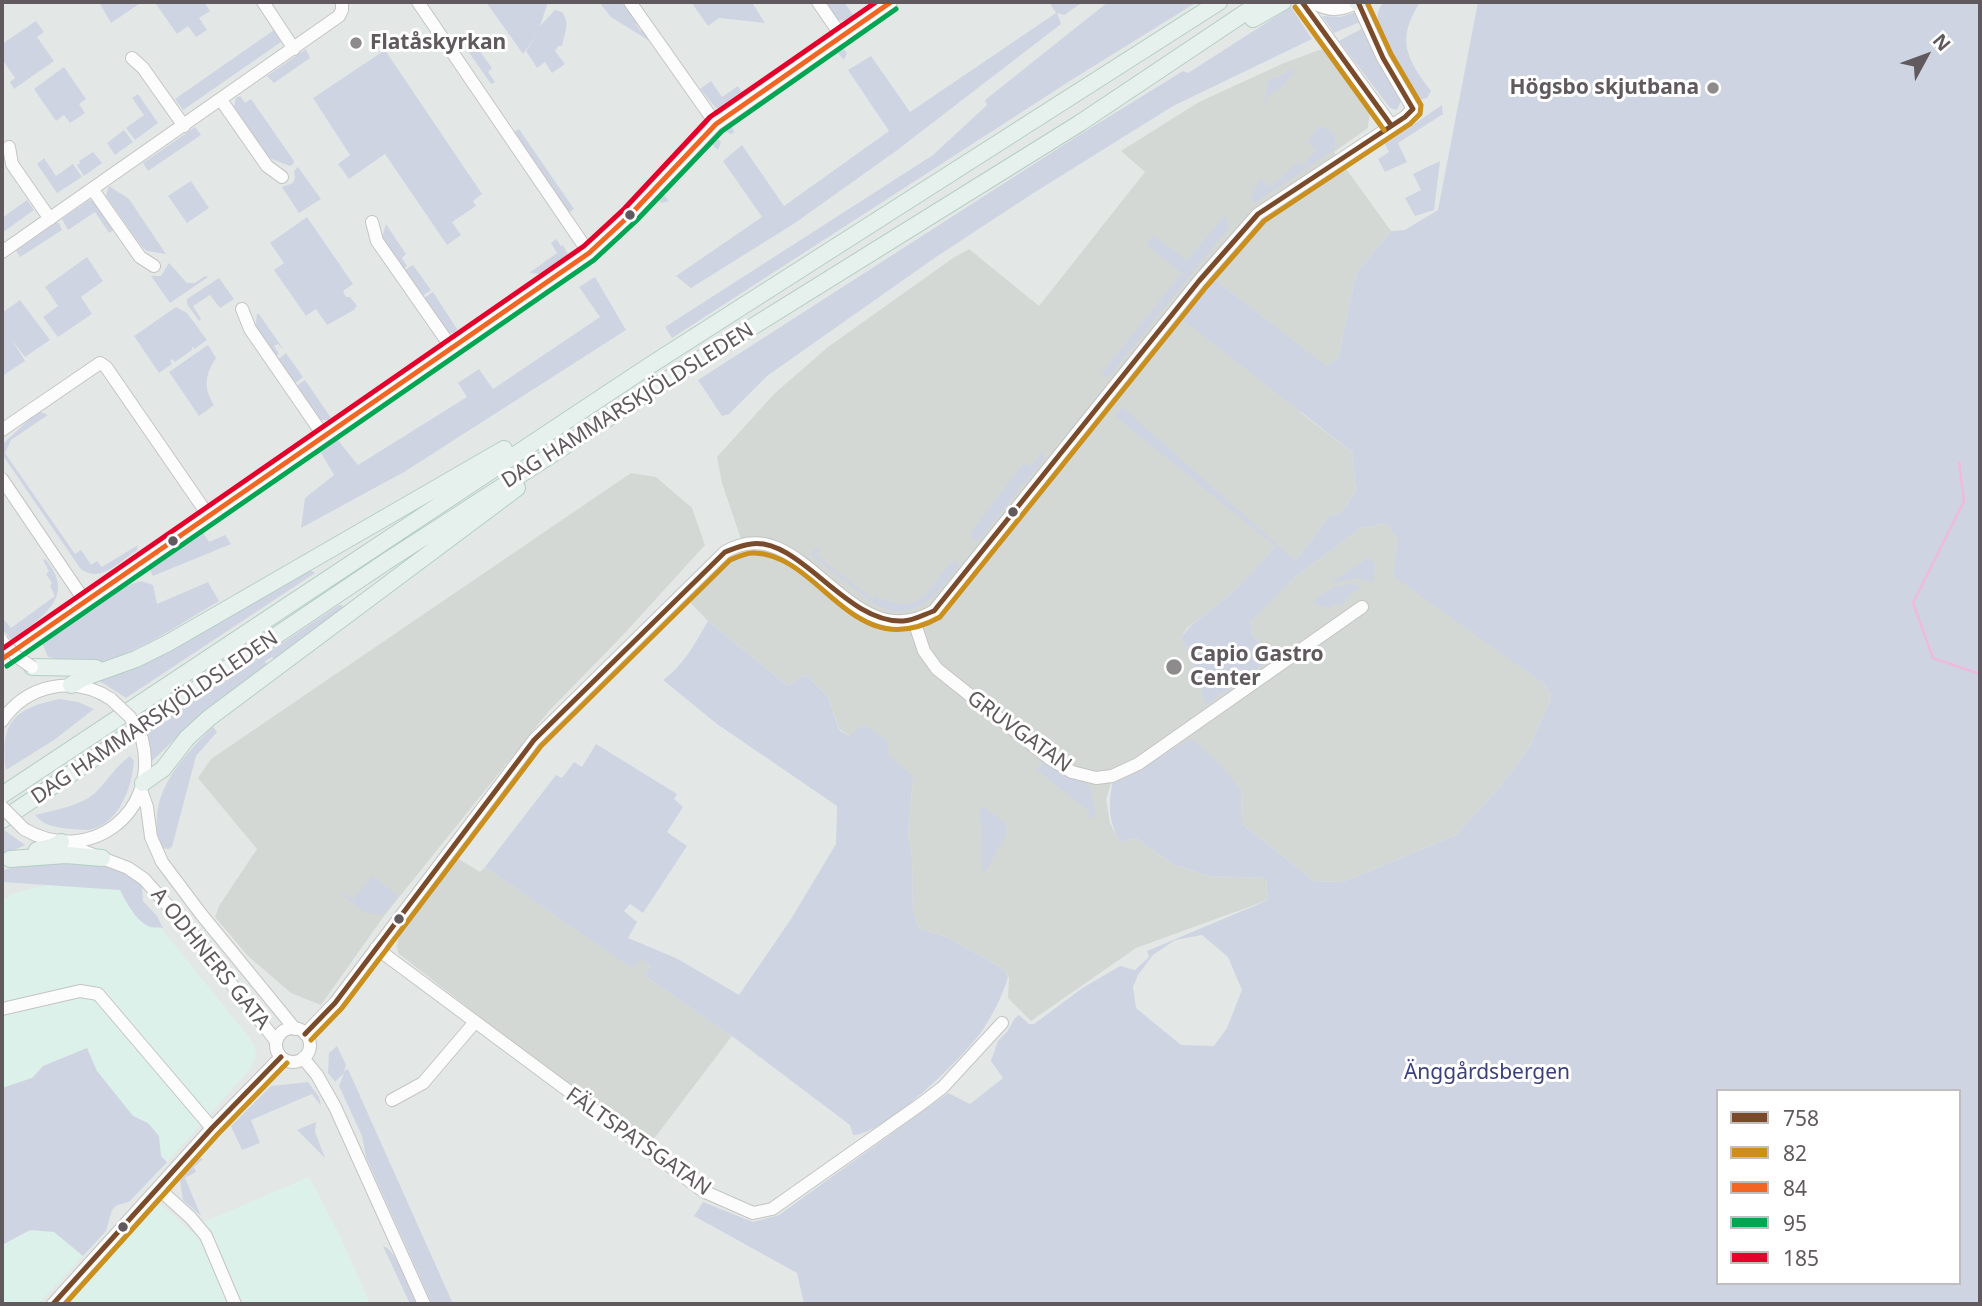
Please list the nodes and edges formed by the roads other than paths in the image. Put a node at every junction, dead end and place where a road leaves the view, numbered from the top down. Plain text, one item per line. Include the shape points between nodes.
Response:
1 (263, 2) edge
2 (342, 2) edge
3 (418, 2) edge
4 (630, 2) edge
5 (818, 2) edge
6 (891, 2) edge
7 (1219, 2) edge
8 (1261, 2) edge
9 (1283, 2) edge
10 (1306, 2) edge
11 (1357, 2) edge
12 (842, 37) junction
13 (294, 49) junction
14 (132, 58) dead end
15 (221, 100) junction
16 (716, 124) junction
17 (1080, 124) junction
18 (1391, 125) junction
19 (184, 127) junction
20 (9, 147) dead end
21 (282, 177) dead end
22 (93, 190) junction
23 (50, 219) junction
24 (372, 222) dead end
25 (2, 252) edge
26 (589, 253) junction
27 (154, 266) dead end
28 (242, 309) dead end
29 (451, 347) junction
30 (649, 366) junction
31 (670, 379) junction
32 (2, 430) edge
33 (323, 435) junction
34 (2, 479) edge
35 (208, 515) junction
36 (84, 600) junction
37 (1362, 607) dead end
38 (914, 621) junction
39 (2, 641) edge
40 (2, 659) edge
41 (32, 667) junction
42 (109, 668) junction
43 (67, 685) junction
44 (2, 720) edge
45 (142, 786) junction
46 (2, 795) edge
47 (2, 807) edge
48 (2, 821) edge
49 (65, 842) junction
50 (102, 858) junction
51 (6, 861) edge
52 (376, 948) junction
53 (2, 1009) edge
54 (475, 1022) junction
55 (1002, 1023) dead end
56 (300, 1032) junction
57 (276, 1041) junction
58 (281, 1058) junction
59 (303, 1058) junction
60 (392, 1100) dead end
61 (212, 1128) junction
62 (158, 1188) junction
63 (53, 1304) edge
64 (235, 1304) edge
65 (425, 1304) edge

1 - 13 street
2 - 13 street via 340,16
3 - 26 street
4 - 16 street
5 - 12 street
6 - 12 street
7 - 30 main road, DAG HAMMARSKJÖLDSLEDEN
8 - 17 main road, DAG HAMMARSKJÖLDSLEDEN
9 - 17 main road
10 - 11 street via 1332,10
10 - 18 street
11 - 18 street via 1413,109
12 - 16 street
13 - 15 street
14 - 19 street via 144,68
15 - 19 street
15 - 21 street via 267,166
16 - 26 street
17 - 31 main road, DAG HAMMARSKJÖLDSLEDEN
18 - 38 street via 1276,200 1243,229 947,597
19 - 22 street
20 - 23 street via 12,164
22 - 23 street
22 - 27 street via 140,257
23 - 25 street
24 - 29 street via 377,241
26 - 29 street
28 - 33 street via 250,329
29 - 33 street
30 - 42 main road via 168,643
30 - 46 main road, DAG HAMMARSKJÖLDSLEDEN
31 - 45 main road via 209,718
31 - 48 main road, DAG HAMMARSKJÖLDSLEDEN via 398,554
32 - 35 street via 100,363
33 - 35 street
34 - 36 street
35 - 36 street
36 - 40 street
37 - 38 street, GRUVGATAN via 1139,764 1096,778 1072,772 1049,758 956,686 925,652
38 - 52 street via 877,618 769,545 733,547 534,740
39 - 41 street, bridge
41 - 42 main road
41 - 43 street
42 - 43 main road
43 - 44 street via 28,696
43 - 45 street, A ODHNERS GATA, bridge via 111,699 130,717 142,739
45 - 49 street via 131,810 112,828 88,839
45 - 56 street, A ODHNERS GATA via 150,837 162,862
47 - 49 street, A ODHNERS GATA, bridge via 24,829
49 - 50 street, A ODHNERS GATA
49 - 51 main road
50 - 51 main road via 66,855
50 - 57 street, A ODHNERS GATA via 136,873 155,889
52 - 54 street, FÄLTSPATSGATAN
52 - 56 street via 327,1013
53 - 61 street via 80,990 98,994
54 - 55 street, FÄLTSPATSGATAN via 704,1191 753,1213 772,1209 921,1104 943,1087
54 - 60 street via 423,1083
56 - 57 street, A ODHNERS GATA via 282,1033
56 - 59 street via 309,1047
57 - 58 street, A ODHNERS GATA
58 - 59 street via 292,1062
58 - 61 street
59 - 65 street via 335,1107
61 - 62 street
62 - 63 street
62 - 64 street via 206,1237

